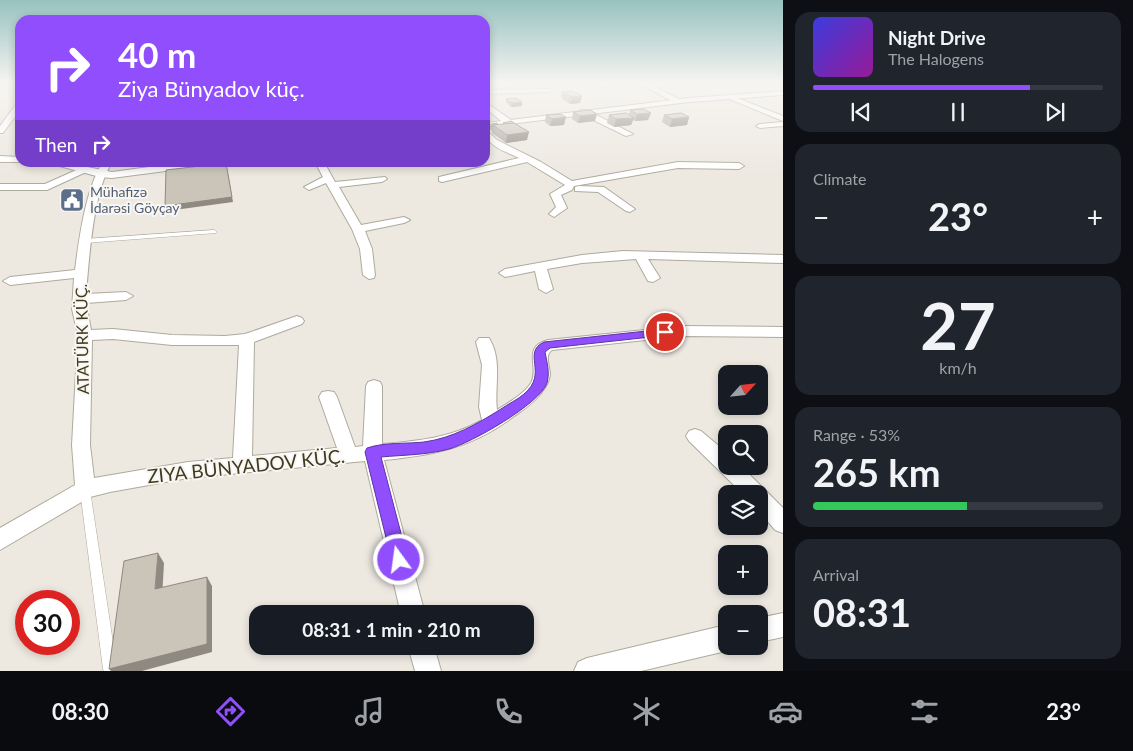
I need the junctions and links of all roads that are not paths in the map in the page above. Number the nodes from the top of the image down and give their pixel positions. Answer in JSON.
{"nodes":[{"id":1,"x":13,"y":114,"type":"edge"},
{"id":2,"x":498,"y":114,"type":"edge"},
{"id":3,"x":566,"y":114,"type":"edge"},
{"id":4,"x":589,"y":114,"type":"edge"},
{"id":5,"x":782,"y":119,"type":"edge"},
{"id":6,"x":508,"y":122,"type":"junction"},
{"id":7,"x":490,"y":124,"type":"edge"},
{"id":8,"x":760,"y":126,"type":"dead end"},
{"id":9,"x":0,"y":131,"type":"edge"},
{"id":10,"x":629,"y":134,"type":"dead end"},
{"id":11,"x":490,"y":140,"type":"edge"},
{"id":12,"x":0,"y":159,"type":"edge"},
{"id":13,"x":527,"y":159,"type":"junction"},
{"id":14,"x":15,"y":160,"type":"edge"},
{"id":15,"x":739,"y":166,"type":"dead end"},
{"id":16,"x":70,"y":167,"type":"edge"},
{"id":17,"x":174,"y":167,"type":"edge"},
{"id":18,"x":322,"y":167,"type":"edge"},
{"id":19,"x":104,"y":168,"type":"edge"},
{"id":20,"x":83,"y":170,"type":"junction"},
{"id":21,"x":382,"y":179,"type":"dead end"},
{"id":22,"x":442,"y":179,"type":"dead end"},
{"id":23,"x":331,"y":182,"type":"junction"},
{"id":24,"x":569,"y":186,"type":"junction"},
{"id":25,"x":0,"y":187,"type":"edge"},
{"id":26,"x":309,"y":187,"type":"dead end"},
{"id":27,"x":630,"y":209,"type":"dead end"},
{"id":28,"x":554,"y":214,"type":"dead end"},
{"id":29,"x":404,"y":220,"type":"dead end"},
{"id":30,"x":358,"y":229,"type":"junction"},
{"id":31,"x":214,"y":232,"type":"dead end"},
{"id":32,"x":85,"y":241,"type":"junction"},
{"id":33,"x":640,"y":256,"type":"junction"},
{"id":34,"x":783,"y":259,"type":"edge"},
{"id":35,"x":540,"y":267,"type":"junction"},
{"id":36,"x":81,"y":273,"type":"junction"},
{"id":37,"x":505,"y":273,"type":"dead end"},
{"id":38,"x":369,"y":275,"type":"dead end"},
{"id":39,"x":653,"y":278,"type":"dead end"},
{"id":40,"x":10,"y":281,"type":"dead end"},
{"id":41,"x":546,"y":289,"type":"dead end"},
{"id":42,"x":126,"y":296,"type":"dead end"},
{"id":43,"x":79,"y":299,"type":"junction"},
{"id":44,"x":297,"y":321,"type":"dead end"},
{"id":45,"x":783,"y":332,"type":"edge"},
{"id":46,"x":85,"y":335,"type":"junction"},
{"id":47,"x":247,"y":339,"type":"junction"},
{"id":48,"x":484,"y":342,"type":"dead end"},
{"id":49,"x":374,"y":386,"type":"dead end"},
{"id":50,"x":328,"y":397,"type":"dead end"},
{"id":51,"x":491,"y":422,"type":"junction"},
{"id":52,"x":696,"y":436,"type":"dead end"},
{"id":53,"x":372,"y":452,"type":"junction"},
{"id":54,"x":349,"y":455,"type":"junction"},
{"id":55,"x":718,"y":457,"type":"edge"},
{"id":56,"x":242,"y":465,"type":"junction"},
{"id":57,"x":737,"y":475,"type":"edge"},
{"id":58,"x":748,"y":485,"type":"edge"},
{"id":59,"x":85,"y":489,"type":"junction"},
{"id":60,"x":768,"y":506,"type":"edge"},
{"id":61,"x":783,"y":523,"type":"edge"},
{"id":62,"x":0,"y":540,"type":"edge"},
{"id":63,"x":411,"y":605,"type":"edge"},
{"id":64,"x":783,"y":625,"type":"edge"},
{"id":65,"x":768,"y":628,"type":"edge"},
{"id":66,"x":718,"y":640,"type":"edge"},
{"id":67,"x":424,"y":655,"type":"edge"},
{"id":68,"x":110,"y":669,"type":"edge"},
{"id":69,"x":428,"y":671,"type":"edge"},
{"id":70,"x":588,"y":671,"type":"edge"}],
"edges":[{"from":1,"to":9,"type":"street"},
{"from":2,"to":6,"type":"street"},
{"from":3,"to":6,"type":"street"},
{"from":4,"to":10,"type":"street"},
{"from":5,"to":8,"type":"street"},
{"from":6,"to":7,"type":"street"},
{"from":11,"to":13,"type":"street"},
{"from":12,"to":14,"type":"street"},
{"from":13,"to":22,"type":"street"},
{"from":13,"to":24,"type":"street"},
{"from":15,"to":24,"type":"street"},
{"from":16,"to":20,"type":"street"},
{"from":17,"to":19,"type":"street"},
{"from":18,"to":23,"type":"street"},
{"from":19,"to":20,"type":"street"},
{"from":19,"to":32,"type":"street","name":"ATATÜRK KÜÇ."},
{"from":20,"to":25,"type":"street"},
{"from":21,"to":23,"type":"street"},
{"from":23,"to":26,"type":"street"},
{"from":23,"to":30,"type":"street"},
{"from":24,"to":27,"type":"street"},
{"from":24,"to":28,"type":"street"},
{"from":29,"to":30,"type":"street"},
{"from":30,"to":38,"type":"street"},
{"from":31,"to":32,"type":"lane"},
{"from":32,"to":36,"type":"street","name":"ATATÜRK KÜÇ."},
{"from":33,"to":34,"type":"street"},
{"from":33,"to":35,"type":"street"},
{"from":33,"to":39,"type":"street"},
{"from":35,"to":37,"type":"street"},
{"from":35,"to":41,"type":"street"},
{"from":36,"to":40,"type":"street"},
{"from":36,"to":43,"type":"street","name":"ATATÜRK KÜÇ."},
{"from":42,"to":43,"type":"street"},
{"from":43,"to":46,"type":"street","name":"ATATÜRK KÜÇ."},
{"from":44,"to":47,"type":"street"},
{"from":45,"to":51,"type":"street","name":"ZIYA BÜNYADOV KÜÇ."},
{"from":46,"to":47,"type":"street"},
{"from":46,"to":59,"type":"street","name":"ATATÜRK KÜÇ."},
{"from":47,"to":56,"type":"street"},
{"from":48,"to":51,"type":"street"},
{"from":49,"to":53,"type":"street"},
{"from":50,"to":54,"type":"street"},
{"from":51,"to":53,"type":"street","name":"ZIYA BÜNYADOV KÜÇ."},
{"from":52,"to":55,"type":"street"},
{"from":53,"to":54,"type":"street","name":"ZIYA BÜNYADOV KÜÇ."},
{"from":53,"to":63,"type":"street"},
{"from":54,"to":56,"type":"street","name":"ZIYA BÜNYADOV KÜÇ."},
{"from":56,"to":59,"type":"street","name":"ZIYA BÜNYADOV KÜÇ."},
{"from":57,"to":58,"type":"street"},
{"from":59,"to":62,"type":"street","name":"ZIYA BÜNYADOV KÜÇ."},
{"from":59,"to":68,"type":"lane"},
{"from":60,"to":61,"type":"street"},
{"from":64,"to":65,"type":"street"},
{"from":66,"to":70,"type":"street"},
{"from":67,"to":69,"type":"street"}]}
